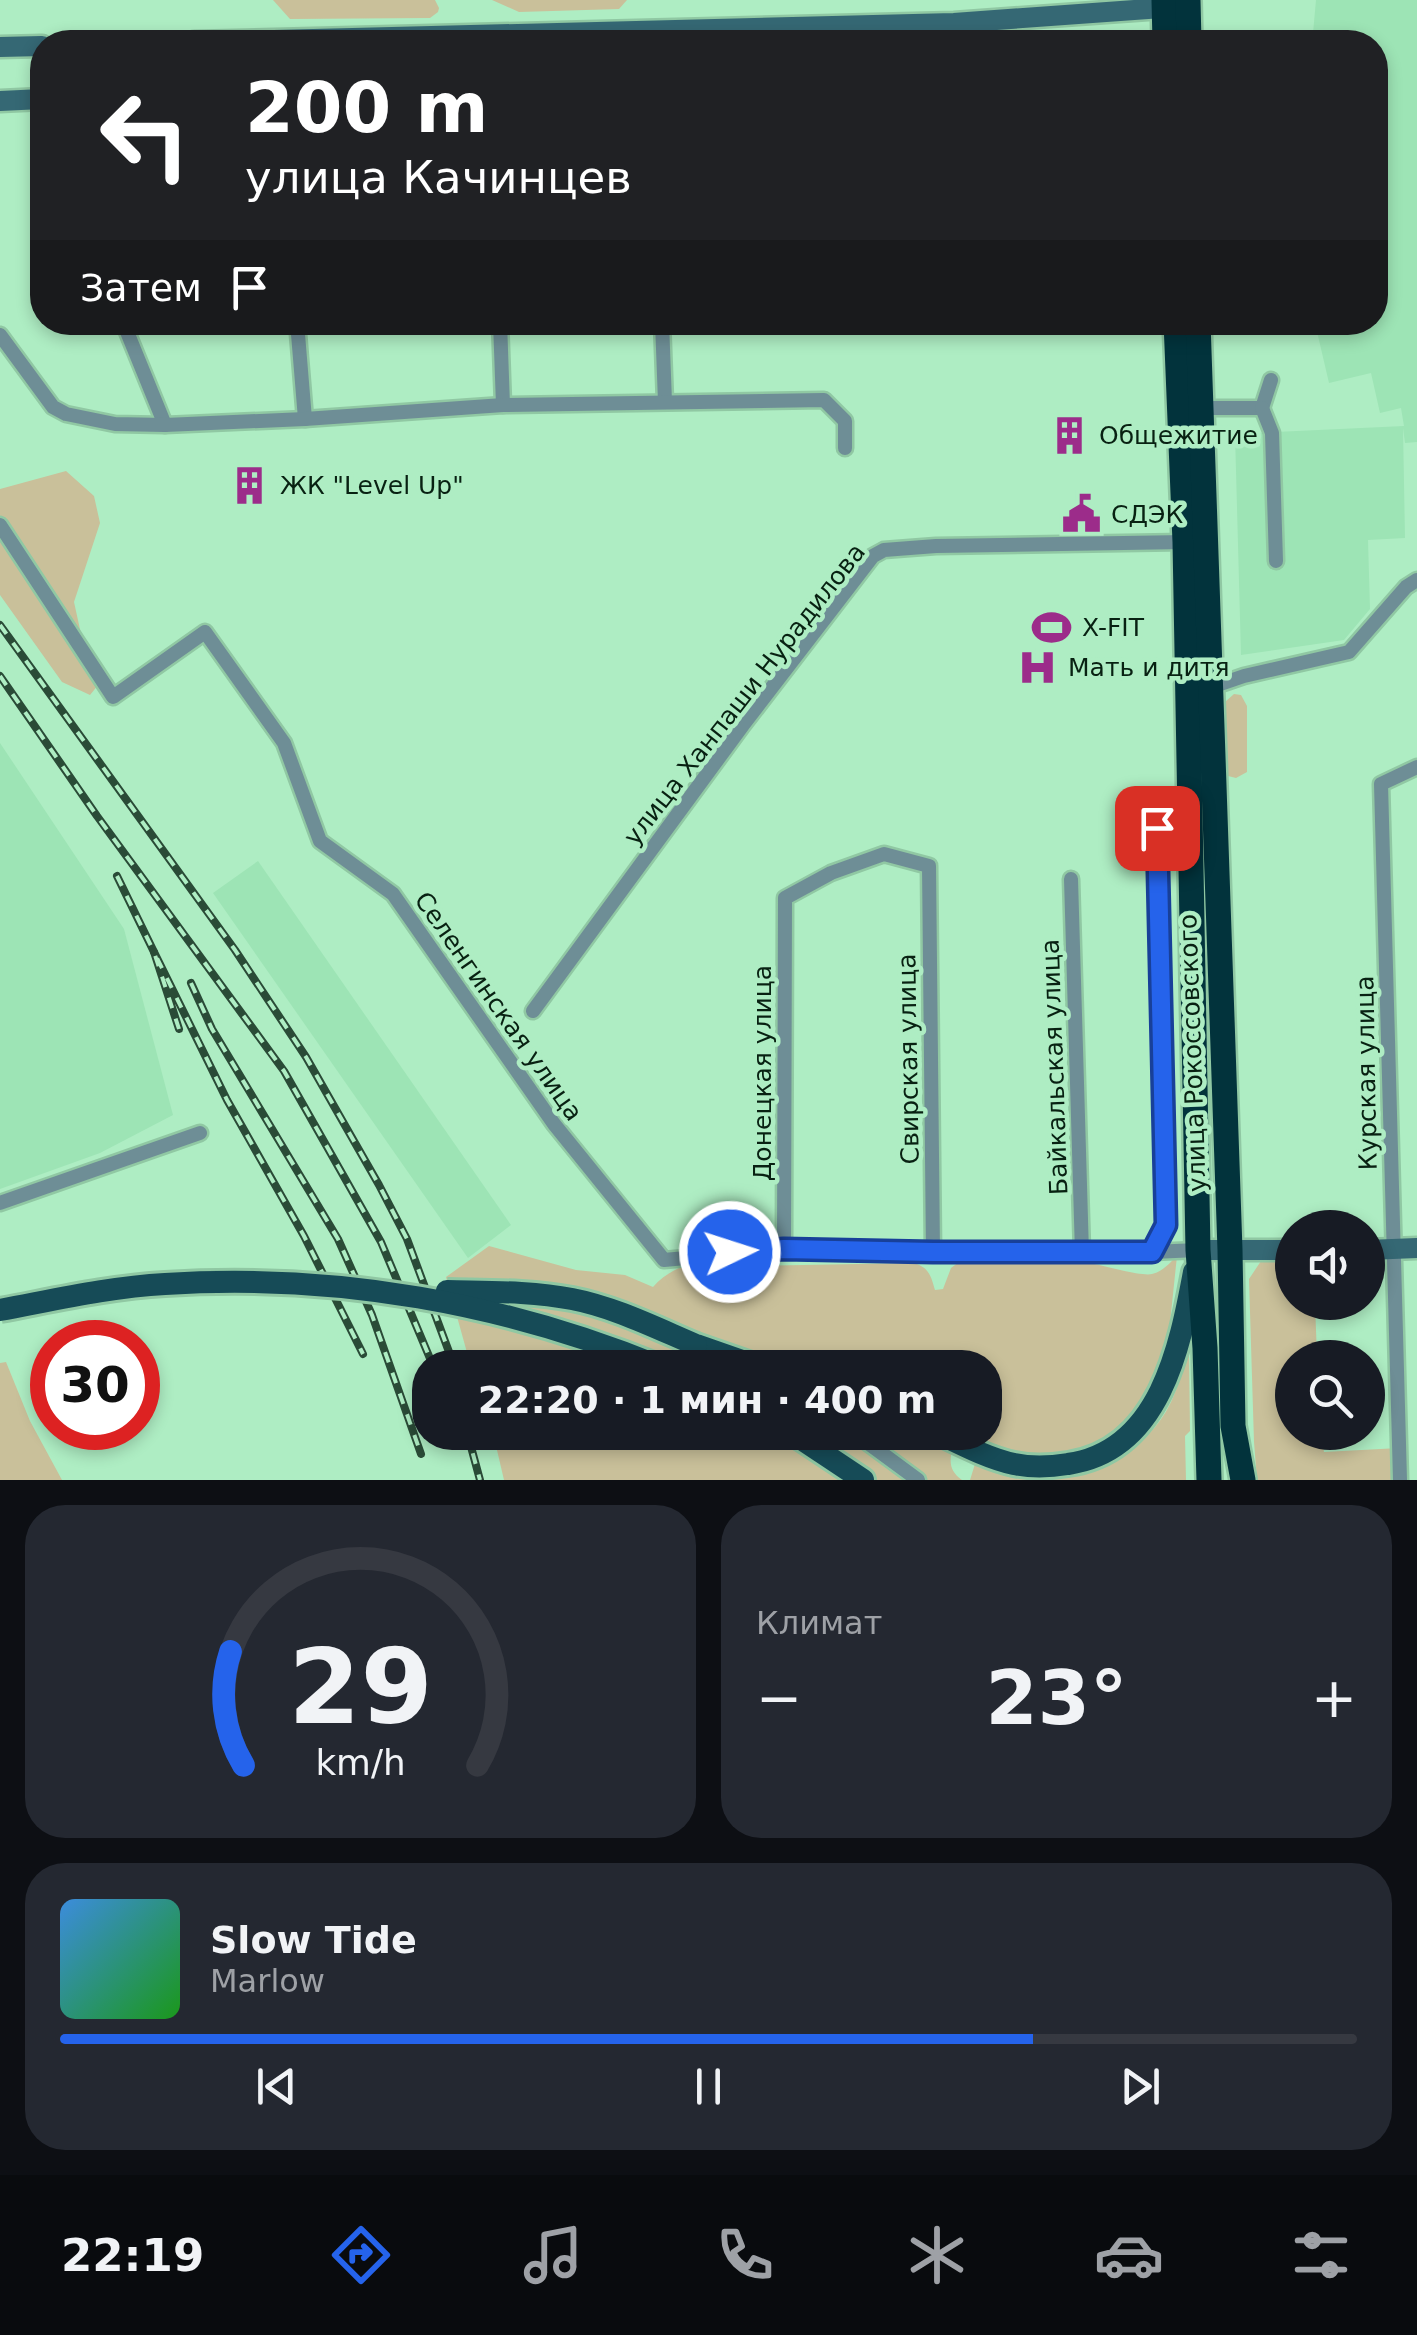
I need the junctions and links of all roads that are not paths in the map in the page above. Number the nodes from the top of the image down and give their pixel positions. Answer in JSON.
{"nodes":[{"id":1,"x":1176,"y":4,"type":"edge"},
{"id":2,"x":674,"y":30,"type":"edge"},
{"id":3,"x":1169,"y":30,"type":"edge"},
{"id":4,"x":1185,"y":30,"type":"edge"},
{"id":5,"x":0,"y":46,"type":"edge"},
{"id":6,"x":30,"y":46,"type":"edge"},
{"id":7,"x":30,"y":100,"type":"edge"},
{"id":8,"x":0,"y":101,"type":"edge"},
{"id":9,"x":0,"y":335,"type":"edge"},
{"id":10,"x":128,"y":335,"type":"edge"},
{"id":11,"x":298,"y":335,"type":"edge"},
{"id":12,"x":500,"y":335,"type":"edge"},
{"id":13,"x":662,"y":335,"type":"edge"},
{"id":14,"x":1177,"y":335,"type":"edge"},
{"id":15,"x":1198,"y":335,"type":"edge"},
{"id":16,"x":1271,"y":380,"type":"dead end"},
{"id":17,"x":665,"y":402,"type":"junction"},
{"id":18,"x":502,"y":404,"type":"junction"},
{"id":19,"x":1200,"y":408,"type":"junction"},
{"id":20,"x":1262,"y":408,"type":"junction"},
{"id":21,"x":305,"y":419,"type":"junction"},
{"id":22,"x":165,"y":425,"type":"junction"},
{"id":23,"x":844,"y":448,"type":"dead end"},
{"id":24,"x":0,"y":525,"type":"edge"},
{"id":25,"x":1185,"y":542,"type":"junction"},
{"id":26,"x":1276,"y":561,"type":"dead end"},
{"id":27,"x":1417,"y":580,"type":"edge"},
{"id":28,"x":1209,"y":689,"type":"junction"},
{"id":29,"x":1417,"y":767,"type":"edge"},
{"id":30,"x":1190,"y":827,"type":"junction"},
{"id":31,"x":928,"y":866,"type":"joint"},
{"id":32,"x":1071,"y":879,"type":"dead end"},
{"id":33,"x":533,"y":1010,"type":"dead end"},
{"id":34,"x":200,"y":1133,"type":"dead end"},
{"id":35,"x":0,"y":1204,"type":"edge"},
{"id":36,"x":1417,"y":1248,"type":"edge"},
{"id":37,"x":784,"y":1249,"type":"junction"},
{"id":38,"x":1198,"y":1250,"type":"junction"},
{"id":39,"x":1230,"y":1250,"type":"junction"},
{"id":40,"x":1275,"y":1250,"type":"edge"},
{"id":41,"x":1385,"y":1250,"type":"edge"},
{"id":42,"x":1392,"y":1250,"type":"junction"},
{"id":43,"x":933,"y":1252,"type":"junction"},
{"id":44,"x":1152,"y":1252,"type":"junction"},
{"id":45,"x":1082,"y":1253,"type":"junction"},
{"id":46,"x":368,"y":1290,"type":"junction"},
{"id":47,"x":0,"y":1310,"type":"edge"},
{"id":48,"x":696,"y":1344,"type":"junction"},
{"id":49,"x":620,"y":1350,"type":"edge"},
{"id":50,"x":708,"y":1350,"type":"edge"},
{"id":51,"x":712,"y":1350,"type":"edge"},
{"id":52,"x":1233,"y":1426,"type":"junction"},
{"id":53,"x":818,"y":1450,"type":"edge"},
{"id":54,"x":877,"y":1450,"type":"edge"},
{"id":55,"x":974,"y":1450,"type":"edge"},
{"id":56,"x":863,"y":1480,"type":"edge"},
{"id":57,"x":918,"y":1480,"type":"edge"},
{"id":58,"x":1209,"y":1480,"type":"edge"},
{"id":59,"x":1234,"y":1480,"type":"edge"},
{"id":60,"x":1243,"y":1480,"type":"edge"},
{"id":61,"x":1400,"y":1480,"type":"edge"}],
"edges":[{"from":1,"to":2,"type":"main road"},
{"from":1,"to":3,"type":"highway"},
{"from":1,"to":4,"type":"highway"},
{"from":5,"to":6,"type":"main road"},
{"from":7,"to":8,"type":"main road"},
{"from":9,"to":22,"type":"street"},
{"from":10,"to":22,"type":"street"},
{"from":11,"to":21,"type":"street"},
{"from":12,"to":18,"type":"street"},
{"from":13,"to":17,"type":"street"},
{"from":14,"to":25,"type":"highway","name":"улица Рокоссовского"},
{"from":15,"to":19,"type":"highway","name":"улица Рокоссовского"},
{"from":16,"to":20,"type":"street"},
{"from":17,"to":18,"type":"street"},
{"from":17,"to":23,"type":"street"},
{"from":18,"to":21,"type":"street"},
{"from":19,"to":20,"type":"street"},
{"from":19,"to":28,"type":"highway","name":"улица Рокоссовского"},
{"from":20,"to":26,"type":"street"},
{"from":21,"to":22,"type":"street"},
{"from":24,"to":37,"type":"street","name":"Селенгинская улица"},
{"from":25,"to":30,"type":"highway","name":"улица Рокоссовского"},
{"from":25,"to":33,"type":"street","name":"улица Ханпаши Нурадилова"},
{"from":27,"to":28,"type":"street"},
{"from":28,"to":39,"type":"highway","name":"улица Рокоссовского"},
{"from":29,"to":42,"type":"street","name":"Курская улица"},
{"from":30,"to":38,"type":"highway","name":"улица Рокоссовского"},
{"from":30,"to":44,"type":"street"},
{"from":31,"to":37,"type":"street","name":"Донецкая улица"},
{"from":31,"to":43,"type":"street","name":"Свирская улица"},
{"from":32,"to":45,"type":"street","name":"Байкальская улица"},
{"from":34,"to":35,"type":"street"},
{"from":36,"to":42,"type":"main road"},
{"from":37,"to":43,"type":"street"},
{"from":38,"to":39,"type":"main road"},
{"from":38,"to":44,"type":"street"},
{"from":38,"to":55,"type":"main road"},
{"from":38,"to":58,"type":"highway","name":"улица Рокоссовского"},
{"from":39,"to":40,"type":"main road"},
{"from":39,"to":52,"type":"highway","name":"улица Рокоссовского"},
{"from":41,"to":42,"type":"main road"},
{"from":42,"to":61,"type":"street","name":"Курская улица"},
{"from":43,"to":45,"type":"street"},
{"from":44,"to":45,"type":"street"},
{"from":46,"to":47,"type":"main road","bridge":true},
{"from":46,"to":48,"type":"main road","bridge":true},
{"from":46,"to":49,"type":"main road","bridge":true},
{"from":48,"to":50,"type":"street"},
{"from":48,"to":51,"type":"main road"},
{"from":52,"to":59,"type":"main road"},
{"from":52,"to":60,"type":"highway","name":"улица Рокоссовского"},
{"from":53,"to":56,"type":"main road"},
{"from":54,"to":57,"type":"street"}]}
